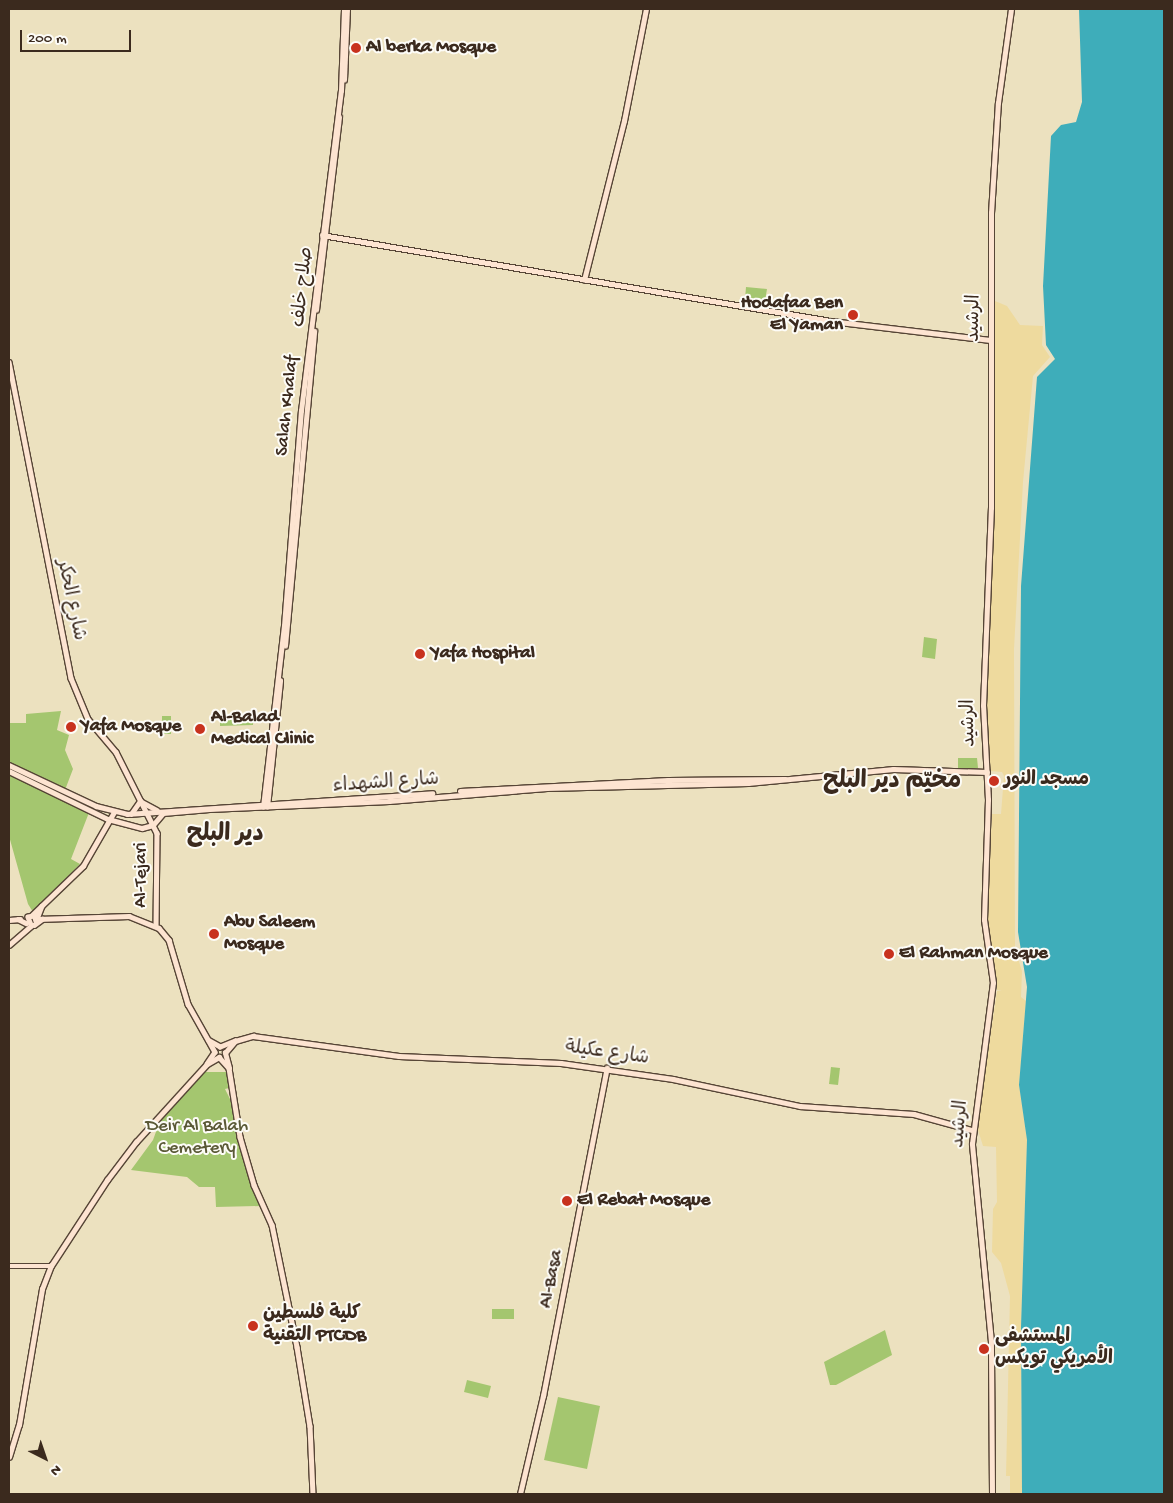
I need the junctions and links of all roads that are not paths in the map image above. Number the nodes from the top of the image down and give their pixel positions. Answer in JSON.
{"nodes":[{"id":1,"x":346,"y":9,"type":"edge"},
{"id":2,"x":646,"y":9,"type":"edge"},
{"id":3,"x":1011,"y":9,"type":"edge"},
{"id":4,"x":323,"y":236,"type":"junction"},
{"id":5,"x":584,"y":280,"type":"junction"},
{"id":6,"x":990,"y":340,"type":"junction"},
{"id":7,"x":9,"y":362,"type":"edge"},
{"id":8,"x":9,"y":766,"type":"edge"},
{"id":9,"x":9,"y":771,"type":"edge"},
{"id":10,"x":986,"y":772,"type":"junction"},
{"id":11,"x":140,"y":801,"type":"junction"},
{"id":12,"x":265,"y":805,"type":"junction"},
{"id":13,"x":160,"y":811,"type":"junction"},
{"id":14,"x":114,"y":812,"type":"junction"},
{"id":15,"x":146,"y":813,"type":"junction"},
{"id":16,"x":132,"y":814,"type":"junction"},
{"id":17,"x":108,"y":819,"type":"junction"},
{"id":18,"x":152,"y":825,"type":"junction"},
{"id":19,"x":9,"y":920,"type":"edge"},
{"id":20,"x":32,"y":920,"type":"junction"},
{"id":21,"x":156,"y":926,"type":"junction"},
{"id":22,"x":9,"y":944,"type":"edge"},
{"id":23,"x":209,"y":1041,"type":"junction"},
{"id":24,"x":236,"y":1041,"type":"junction"},
{"id":25,"x":220,"y":1047,"type":"junction"},
{"id":26,"x":215,"y":1052,"type":"junction"},
{"id":27,"x":224,"y":1053,"type":"junction"},
{"id":28,"x":219,"y":1057,"type":"junction"},
{"id":29,"x":207,"y":1064,"type":"junction"},
{"id":30,"x":229,"y":1068,"type":"junction"},
{"id":31,"x":607,"y":1068,"type":"junction"},
{"id":32,"x":972,"y":1130,"type":"junction"},
{"id":33,"x":9,"y":1266,"type":"edge"},
{"id":34,"x":51,"y":1266,"type":"junction"},
{"id":35,"x":9,"y":1456,"type":"edge"},
{"id":36,"x":313,"y":1494,"type":"edge"},
{"id":37,"x":520,"y":1494,"type":"edge"},
{"id":38,"x":992,"y":1494,"type":"edge"}],
"edges":[{"from":1,"to":4,"type":"street","name":"Salah Khalaf"},
{"from":2,"to":5,"type":"street"},
{"from":3,"to":6,"type":"street","name":"الرشيد"},
{"from":4,"to":5,"type":"street"},
{"from":4,"to":12,"type":"street","name":"Salah Khalaf"},
{"from":5,"to":6,"type":"street"},
{"from":6,"to":10,"type":"street","name":"الرشيد"},
{"from":7,"to":11,"type":"street","name":"شارع الحكر"},
{"from":8,"to":14,"type":"street","name":"شارع الشهداء"},
{"from":9,"to":17,"type":"street"},
{"from":10,"to":12,"type":"street","name":"شارع الشهداء"},
{"from":10,"to":32,"type":"street","name":"الرشيد"},
{"from":11,"to":13,"type":"street"},
{"from":11,"to":15,"type":"street","name":"شارع الحكر"},
{"from":11,"to":16,"type":"street"},
{"from":12,"to":13,"type":"street","name":"شارع الشهداء"},
{"from":12,"to":18,"type":"street","name":"شارع الشهداء"},
{"from":13,"to":15,"type":"street","name":"شارع الشهداء"},
{"from":14,"to":16,"type":"street","name":"شارع الشهداء"},
{"from":14,"to":17,"type":"street"},
{"from":15,"to":16,"type":"street","name":"شارع الشهداء"},
{"from":15,"to":18,"type":"street","name":"شارع الحكر"},
{"from":17,"to":18,"type":"street"},
{"from":17,"to":20,"type":"street"},
{"from":18,"to":21,"type":"street","name":"Al-Tejari"},
{"from":19,"to":20,"type":"street"},
{"from":20,"to":21,"type":"street"},
{"from":20,"to":22,"type":"street"},
{"from":21,"to":23,"type":"street"},
{"from":23,"to":25,"type":"street"},
{"from":23,"to":26,"type":"street"},
{"from":24,"to":25,"type":"street","name":"شارع عكيلة"},
{"from":24,"to":27,"type":"street"},
{"from":24,"to":31,"type":"street","name":"شارع عكيلة"},
{"from":25,"to":26,"type":"street"},
{"from":25,"to":27,"type":"street"},
{"from":26,"to":28,"type":"street"},
{"from":26,"to":29,"type":"street"},
{"from":27,"to":28,"type":"street"},
{"from":27,"to":30,"type":"street"},
{"from":28,"to":29,"type":"street"},
{"from":28,"to":30,"type":"street"},
{"from":29,"to":34,"type":"street"},
{"from":30,"to":36,"type":"street"},
{"from":31,"to":32,"type":"street","name":"شارع عكيلة"},
{"from":31,"to":37,"type":"street","name":"Al-Basa"},
{"from":32,"to":38,"type":"street","name":"الرشيد"},
{"from":33,"to":34,"type":"street"},
{"from":34,"to":35,"type":"street"}]}
